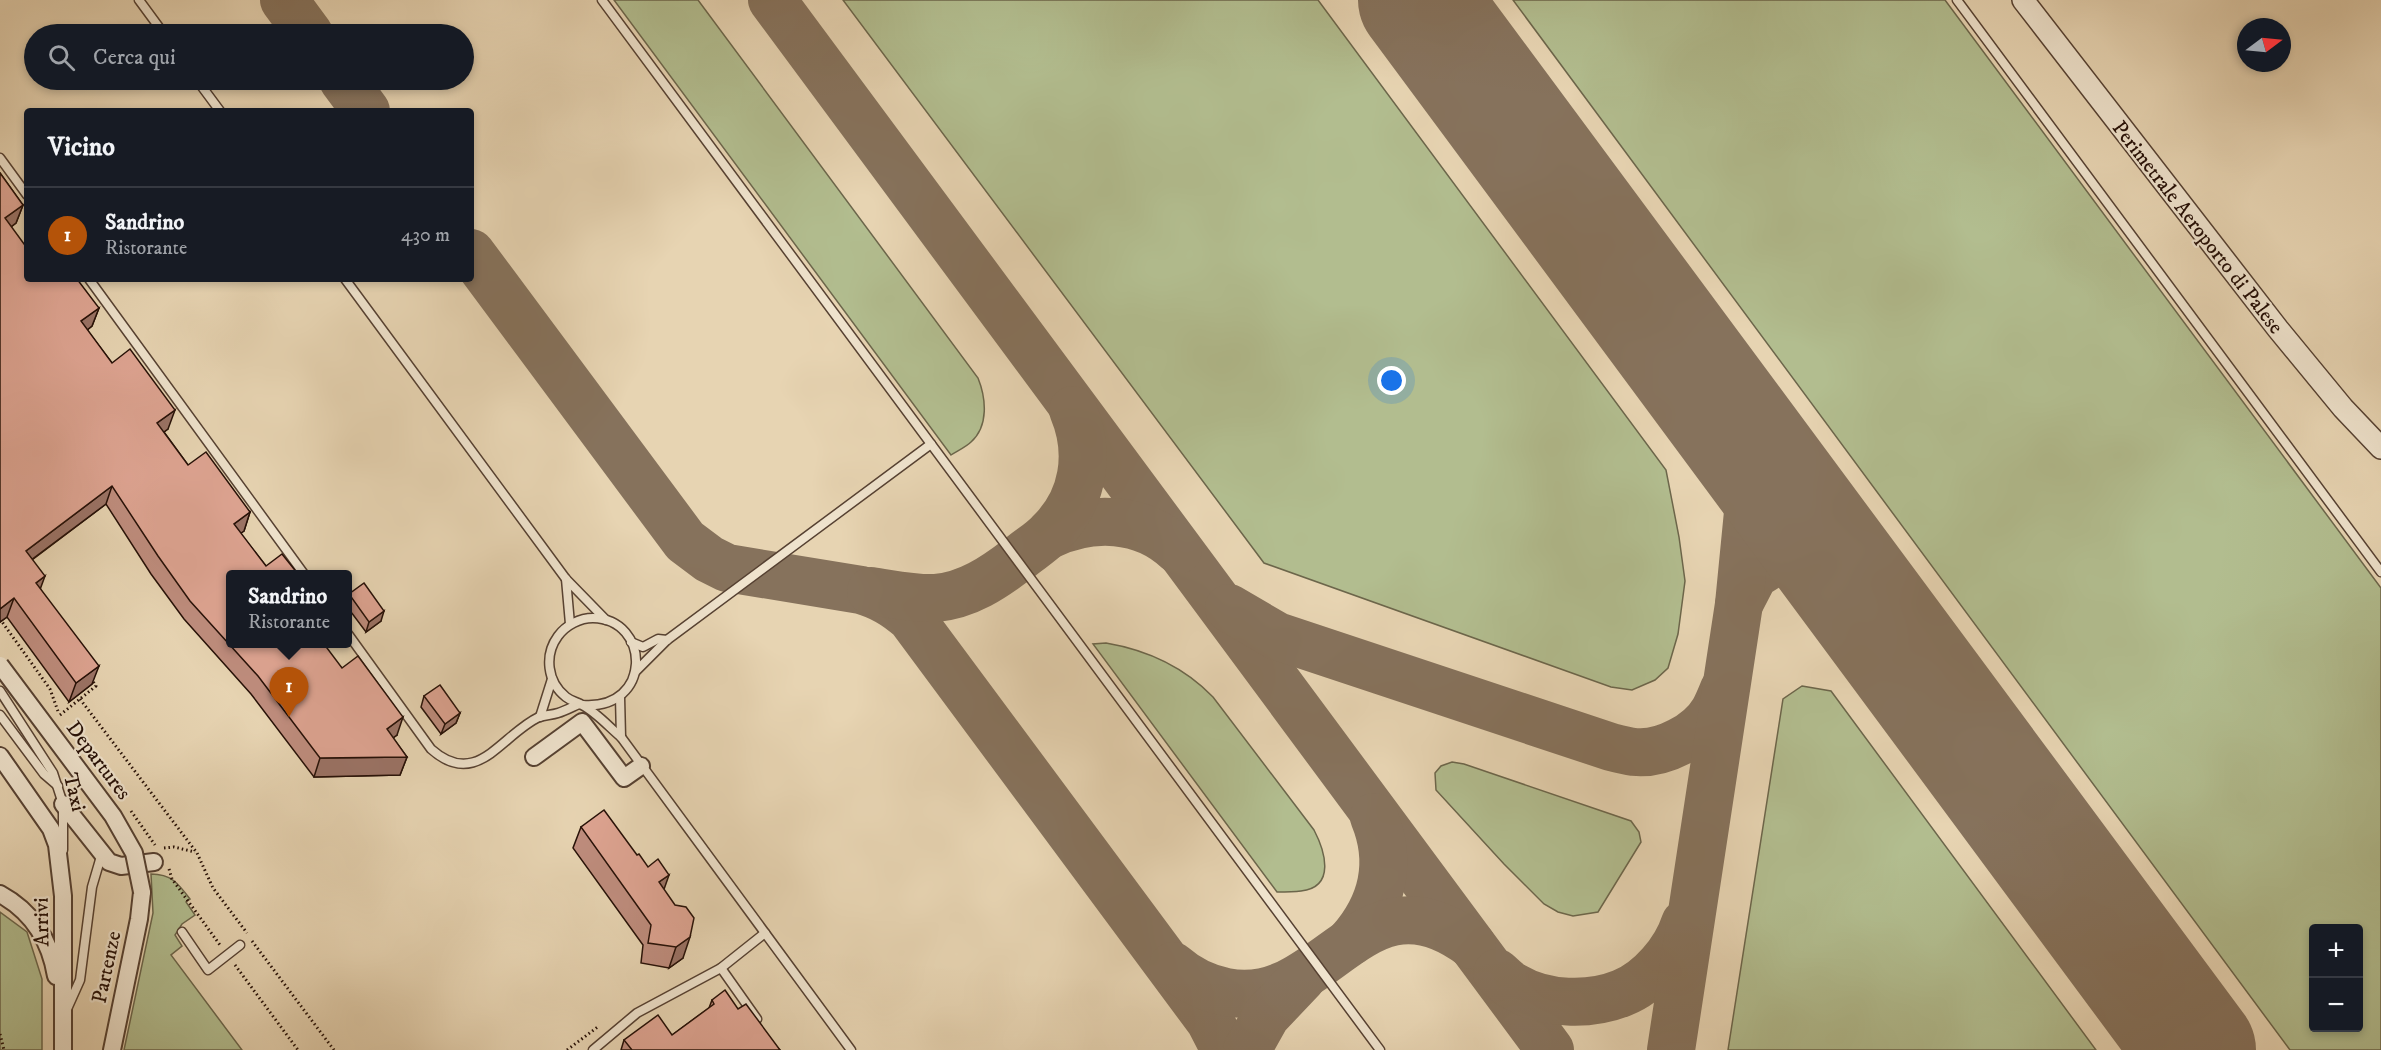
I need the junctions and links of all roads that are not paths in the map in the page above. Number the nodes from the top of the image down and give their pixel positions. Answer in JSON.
{"nodes":[{"id":1,"x":139,"y":0,"type":"edge"},
{"id":2,"x":602,"y":0,"type":"edge"},
{"id":3,"x":1957,"y":0,"type":"edge"},
{"id":4,"x":2023,"y":0,"type":"edge"},
{"id":5,"x":157,"y":24,"type":"edge"},
{"id":6,"x":204,"y":90,"type":"edge"},
{"id":7,"x":218,"y":108,"type":"edge"},
{"id":8,"x":0,"y":158,"type":"edge"},
{"id":9,"x":24,"y":191,"type":"edge"},
{"id":10,"x":90,"y":282,"type":"edge"},
{"id":11,"x":347,"y":282,"type":"edge"},
{"id":12,"x":2343,"y":408,"type":"junction"},
{"id":13,"x":2381,"y":438,"type":"edge"},
{"id":14,"x":931,"y":444,"type":"junction"},
{"id":15,"x":2381,"y":448,"type":"edge"},
{"id":16,"x":2381,"y":462,"type":"edge"},
{"id":17,"x":301,"y":570,"type":"edge"},
{"id":18,"x":2381,"y":572,"type":"edge"},
{"id":19,"x":566,"y":579,"type":"junction"},
{"id":20,"x":607,"y":621,"type":"junction"},
{"id":21,"x":570,"y":624,"type":"junction"},
{"id":22,"x":352,"y":640,"type":"edge"},
{"id":23,"x":667,"y":640,"type":"junction"},
{"id":24,"x":632,"y":642,"type":"junction"},
{"id":25,"x":0,"y":665,"type":"edge"},
{"id":26,"x":635,"y":672,"type":"junction"},
{"id":27,"x":552,"y":679,"type":"junction"},
{"id":28,"x":0,"y":691,"type":"edge"},
{"id":29,"x":620,"y":697,"type":"junction"},
{"id":30,"x":581,"y":704,"type":"junction"},
{"id":31,"x":0,"y":715,"type":"edge"},
{"id":32,"x":540,"y":717,"type":"junction"},
{"id":33,"x":621,"y":737,"type":"junction"},
{"id":34,"x":0,"y":756,"type":"edge"},
{"id":35,"x":534,"y":757,"type":"dead end"},
{"id":36,"x":641,"y":766,"type":"junction"},
{"id":37,"x":58,"y":787,"type":"junction"},
{"id":38,"x":63,"y":804,"type":"junction"},
{"id":39,"x":102,"y":852,"type":"junction"},
{"id":40,"x":154,"y":862,"type":"dead end"},
{"id":41,"x":62,"y":881,"type":"junction"},
{"id":42,"x":142,"y":892,"type":"joint"},
{"id":43,"x":0,"y":894,"type":"edge"},
{"id":44,"x":182,"y":932,"type":"dead end"},
{"id":45,"x":765,"y":933,"type":"junction"},
{"id":46,"x":240,"y":945,"type":"dead end"},
{"id":47,"x":721,"y":968,"type":"junction"},
{"id":48,"x":63,"y":1018,"type":"junction"},
{"id":49,"x":760,"y":1023,"type":"edge"},
{"id":50,"x":63,"y":1050,"type":"edge"},
{"id":51,"x":112,"y":1050,"type":"edge"},
{"id":52,"x":593,"y":1050,"type":"edge"},
{"id":53,"x":851,"y":1050,"type":"edge"},
{"id":54,"x":1380,"y":1050,"type":"edge"}],
"edges":[{"from":1,"to":5,"type":"lane"},
{"from":2,"to":14,"type":"lane"},
{"from":3,"to":18,"type":"lane"},
{"from":4,"to":12,"type":"street","name":"Perimetrale Aeroporto di Palese"},
{"from":6,"to":7,"type":"lane"},
{"from":8,"to":9,"type":"lane"},
{"from":10,"to":17,"type":"lane"},
{"from":11,"to":19,"type":"lane"},
{"from":12,"to":13,"type":"street"},
{"from":12,"to":15,"type":"street","name":"Perimetrale Aeroporto di Palese"},
{"from":12,"to":16,"type":"street"},
{"from":14,"to":23,"type":"lane"},
{"from":14,"to":54,"type":"lane"},
{"from":19,"to":20,"type":"lane"},
{"from":19,"to":21,"type":"lane"},
{"from":20,"to":21,"type":"lane"},
{"from":20,"to":24,"type":"lane"},
{"from":21,"to":27,"type":"lane"},
{"from":22,"to":32,"type":"lane"},
{"from":23,"to":24,"type":"lane"},
{"from":23,"to":26,"type":"lane"},
{"from":24,"to":26,"type":"lane"},
{"from":25,"to":42,"type":"street","name":"Departures","bridge":true},
{"from":26,"to":29,"type":"lane"},
{"from":27,"to":30,"type":"lane"},
{"from":27,"to":32,"type":"lane"},
{"from":28,"to":37,"type":"lane","name":"Taxi"},
{"from":29,"to":30,"type":"lane"},
{"from":29,"to":33,"type":"lane"},
{"from":30,"to":32,"type":"lane"},
{"from":30,"to":33,"type":"lane"},
{"from":31,"to":37,"type":"lane"},
{"from":33,"to":36,"type":"lane"},
{"from":34,"to":41,"type":"street","name":"Arrivi"},
{"from":35,"to":36,"type":"street"},
{"from":36,"to":45,"type":"lane"},
{"from":37,"to":38,"type":"lane","name":"Taxi"},
{"from":38,"to":39,"type":"street"},
{"from":38,"to":41,"type":"lane","name":"Taxi"},
{"from":39,"to":40,"type":"street"},
{"from":39,"to":48,"type":"lane"},
{"from":41,"to":48,"type":"street","name":"Arrivi"},
{"from":42,"to":51,"type":"street","name":"Partenze"},
{"from":43,"to":48,"type":"street"},
{"from":44,"to":46,"type":"lane"},
{"from":45,"to":47,"type":"lane"},
{"from":45,"to":53,"type":"lane"},
{"from":47,"to":49,"type":"lane"},
{"from":47,"to":52,"type":"lane"},
{"from":48,"to":50,"type":"street","name":"Arrivi"}]}
